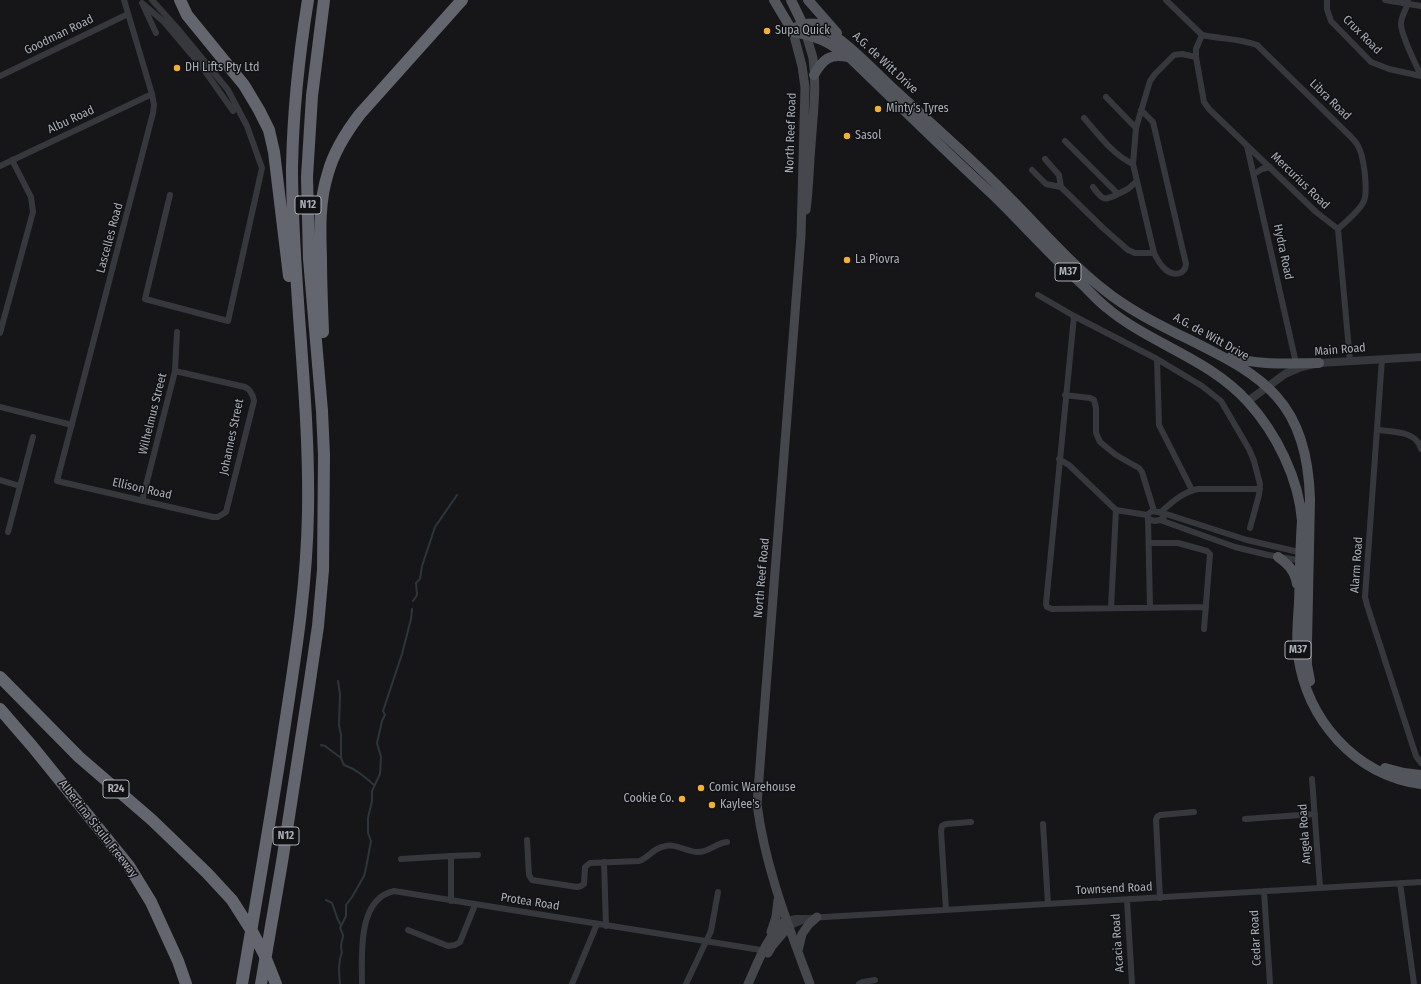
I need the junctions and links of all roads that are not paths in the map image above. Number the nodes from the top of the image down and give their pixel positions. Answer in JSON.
{"nodes":[{"id":1,"x":124,"y":0,"type":"edge"},
{"id":2,"x":152,"y":0,"type":"edge"},
{"id":3,"x":180,"y":0,"type":"edge"},
{"id":4,"x":308,"y":0,"type":"edge"},
{"id":5,"x":324,"y":0,"type":"edge"},
{"id":6,"x":462,"y":0,"type":"edge"},
{"id":7,"x":774,"y":0,"type":"edge"},
{"id":8,"x":791,"y":0,"type":"edge"},
{"id":9,"x":808,"y":0,"type":"edge"},
{"id":10,"x":1166,"y":0,"type":"edge"},
{"id":11,"x":1327,"y":0,"type":"edge"},
{"id":12,"x":1385,"y":0,"type":"edge"},
{"id":13,"x":141,"y":2,"type":"edge"},
{"id":14,"x":1408,"y":2,"type":"edge"},
{"id":15,"x":1421,"y":6,"type":"edge"},
{"id":16,"x":128,"y":14,"type":"junction"},
{"id":17,"x":803,"y":24,"type":"junction"},
{"id":18,"x":793,"y":31,"type":"junction"},
{"id":19,"x":156,"y":33,"type":"dead end"},
{"id":20,"x":806,"y":34,"type":"junction"},
{"id":21,"x":1202,"y":35,"type":"junction"},
{"id":22,"x":847,"y":45,"type":"junction"},
{"id":23,"x":1196,"y":57,"type":"junction"},
{"id":24,"x":849,"y":58,"type":"junction"},
{"id":25,"x":814,"y":75,"type":"junction"},
{"id":26,"x":0,"y":76,"type":"edge"},
{"id":27,"x":1421,"y":76,"type":"edge"},
{"id":28,"x":152,"y":94,"type":"junction"},
{"id":29,"x":1106,"y":96,"type":"dead end"},
{"id":30,"x":908,"y":108,"type":"junction"},
{"id":31,"x":1141,"y":110,"type":"junction"},
{"id":32,"x":232,"y":111,"type":"dead end"},
{"id":33,"x":1084,"y":118,"type":"dead end"},
{"id":34,"x":1136,"y":128,"type":"junction"},
{"id":35,"x":1065,"y":141,"type":"dead end"},
{"id":36,"x":1247,"y":146,"type":"junction"},
{"id":37,"x":1045,"y":159,"type":"dead end"},
{"id":38,"x":12,"y":160,"type":"junction"},
{"id":39,"x":1133,"y":164,"type":"junction"},
{"id":40,"x":0,"y":166,"type":"edge"},
{"id":41,"x":1270,"y":167,"type":"junction"},
{"id":42,"x":1032,"y":170,"type":"dead end"},
{"id":43,"x":1254,"y":174,"type":"junction"},
{"id":44,"x":1137,"y":181,"type":"junction"},
{"id":45,"x":1061,"y":187,"type":"junction"},
{"id":46,"x":1093,"y":187,"type":"dead end"},
{"id":47,"x":1118,"y":194,"type":"junction"},
{"id":48,"x":170,"y":195,"type":"dead end"},
{"id":49,"x":1338,"y":229,"type":"junction"},
{"id":50,"x":801,"y":235,"type":"junction"},
{"id":51,"x":1154,"y":253,"type":"junction"},
{"id":52,"x":1070,"y":267,"type":"junction"},
{"id":53,"x":1038,"y":295,"type":"dead end"},
{"id":54,"x":1074,"y":316,"type":"junction"},
{"id":55,"x":178,"y":332,"type":"dead end"},
{"id":56,"x":0,"y":333,"type":"edge"},
{"id":57,"x":1218,"y":353,"type":"junction"},
{"id":58,"x":1421,"y":357,"type":"edge"},
{"id":59,"x":1157,"y":359,"type":"junction"},
{"id":60,"x":1382,"y":359,"type":"junction"},
{"id":61,"x":1350,"y":361,"type":"junction"},
{"id":62,"x":1296,"y":363,"type":"junction"},
{"id":63,"x":1320,"y":363,"type":"junction"},
{"id":64,"x":175,"y":371,"type":"junction"},
{"id":65,"x":304,"y":384,"type":"junction"},
{"id":66,"x":1268,"y":387,"type":"junction"},
{"id":67,"x":1065,"y":395,"type":"junction"},
{"id":68,"x":1248,"y":401,"type":"junction"},
{"id":69,"x":0,"y":407,"type":"edge"},
{"id":70,"x":322,"y":411,"type":"junction"},
{"id":71,"x":72,"y":426,"type":"junction"},
{"id":72,"x":1378,"y":430,"type":"junction"},
{"id":73,"x":33,"y":437,"type":"dead end"},
{"id":74,"x":1421,"y":450,"type":"edge"},
{"id":75,"x":1059,"y":459,"type":"junction"},
{"id":76,"x":0,"y":480,"type":"edge"},
{"id":77,"x":57,"y":481,"type":"joint"},
{"id":78,"x":20,"y":486,"type":"junction"},
{"id":79,"x":1260,"y":489,"type":"junction"},
{"id":80,"x":1192,"y":490,"type":"junction"},
{"id":81,"x":142,"y":501,"type":"junction"},
{"id":82,"x":1116,"y":510,"type":"junction"},
{"id":83,"x":1159,"y":512,"type":"junction"},
{"id":84,"x":221,"y":515,"type":"joint"},
{"id":85,"x":1147,"y":517,"type":"junction"},
{"id":86,"x":1160,"y":520,"type":"junction"},
{"id":87,"x":1194,"y":522,"type":"junction"},
{"id":88,"x":1250,"y":528,"type":"dead end"},
{"id":89,"x":8,"y":532,"type":"dead end"},
{"id":90,"x":1190,"y":532,"type":"junction"},
{"id":91,"x":1150,"y":543,"type":"junction"},
{"id":92,"x":1278,"y":557,"type":"junction"},
{"id":93,"x":1304,"y":557,"type":"junction"},
{"id":94,"x":1299,"y":604,"type":"junction"},
{"id":95,"x":1150,"y":607,"type":"junction"},
{"id":96,"x":1206,"y":607,"type":"junction"},
{"id":97,"x":1111,"y":608,"type":"junction"},
{"id":98,"x":1204,"y":629,"type":"dead end"},
{"id":99,"x":0,"y":677,"type":"edge"},
{"id":100,"x":0,"y":709,"type":"edge"},
{"id":101,"x":1421,"y":763,"type":"edge"},
{"id":102,"x":1421,"y":776,"type":"edge"},
{"id":103,"x":1312,"y":779,"type":"dead end"},
{"id":104,"x":1421,"y":784,"type":"edge"},
{"id":105,"x":1194,"y":812,"type":"dead end"},
{"id":106,"x":1315,"y":814,"type":"junction"},
{"id":107,"x":1245,"y":819,"type":"dead end"},
{"id":108,"x":971,"y":822,"type":"dead end"},
{"id":109,"x":1044,"y":824,"type":"dead end"},
{"id":110,"x":527,"y":840,"type":"dead end"},
{"id":111,"x":727,"y":842,"type":"dead end"},
{"id":112,"x":478,"y":855,"type":"dead end"},
{"id":113,"x":452,"y":856,"type":"junction"},
{"id":114,"x":401,"y":859,"type":"dead end"},
{"id":115,"x":604,"y":862,"type":"junction"},
{"id":116,"x":1421,"y":882,"type":"edge"},
{"id":117,"x":1400,"y":883,"type":"junction"},
{"id":118,"x":1320,"y":887,"type":"junction"},
{"id":119,"x":1264,"y":891,"type":"junction"},
{"id":120,"x":718,"y":892,"type":"dead end"},
{"id":121,"x":778,"y":896,"type":"junction"},
{"id":122,"x":1160,"y":898,"type":"junction"},
{"id":123,"x":1127,"y":900,"type":"junction"},
{"id":124,"x":451,"y":901,"type":"junction"},
{"id":125,"x":1048,"y":904,"type":"junction"},
{"id":126,"x":475,"y":905,"type":"junction"},
{"id":127,"x":946,"y":910,"type":"junction"},
{"id":128,"x":812,"y":918,"type":"junction"},
{"id":129,"x":597,"y":924,"type":"junction"},
{"id":130,"x":787,"y":924,"type":"junction"},
{"id":131,"x":606,"y":926,"type":"junction"},
{"id":132,"x":408,"y":930,"type":"dead end"},
{"id":133,"x":769,"y":940,"type":"junction"},
{"id":134,"x":707,"y":941,"type":"junction"},
{"id":135,"x":766,"y":951,"type":"junction"},
{"id":136,"x":798,"y":951,"type":"junction"},
{"id":137,"x":875,"y":980,"type":"dead end"},
{"id":138,"x":186,"y":984,"type":"edge"},
{"id":139,"x":242,"y":984,"type":"edge"},
{"id":140,"x":261,"y":984,"type":"edge"},
{"id":141,"x":276,"y":984,"type":"edge"},
{"id":142,"x":362,"y":984,"type":"edge"},
{"id":143,"x":572,"y":984,"type":"edge"},
{"id":144,"x":686,"y":984,"type":"edge"},
{"id":145,"x":748,"y":984,"type":"edge"},
{"id":146,"x":753,"y":984,"type":"edge"},
{"id":147,"x":810,"y":984,"type":"edge"},
{"id":148,"x":859,"y":984,"type":"edge"},
{"id":149,"x":1132,"y":984,"type":"edge"},
{"id":150,"x":1270,"y":984,"type":"edge"},
{"id":151,"x":1414,"y":984,"type":"edge"}],
"edges":[{"from":1,"to":16,"type":"street","name":"Lascelles Road"},
{"from":2,"to":48,"type":"street"},
{"from":3,"to":65,"type":"highway"},
{"from":4,"to":65,"type":"highway","number":"N12"},
{"from":5,"to":70,"type":"highway","number":"N12"},
{"from":6,"to":70,"type":"highway"},
{"from":7,"to":18,"type":"main road"},
{"from":8,"to":17,"type":"main road"},
{"from":9,"to":22,"type":"main road"},
{"from":10,"to":21,"type":"street"},
{"from":11,"to":27,"type":"street","name":"Crux Road"},
{"from":12,"to":14,"type":"street"},
{"from":13,"to":19,"type":"street"},
{"from":13,"to":32,"type":"street"},
{"from":14,"to":15,"type":"street"},
{"from":14,"to":27,"type":"street"},
{"from":16,"to":26,"type":"street","name":"Goodman Road"},
{"from":16,"to":28,"type":"street","name":"Lascelles Road"},
{"from":17,"to":18,"type":"main road"},
{"from":17,"to":20,"type":"main road"},
{"from":17,"to":22,"type":"main road","name":"A.G. de Witt Drive","number":"M37"},
{"from":18,"to":20,"type":"main road","name":"A.G. de Witt Drive","number":"M37"},
{"from":18,"to":50,"type":"main road","name":"North Reef Road"},
{"from":20,"to":24,"type":"main road","name":"A.G. de Witt Drive","number":"M37"},
{"from":20,"to":25,"type":"main road","name":"North Reef Road"},
{"from":21,"to":23,"type":"street","name":"Mercurius Road"},
{"from":21,"to":49,"type":"street","name":"Libra Road"},
{"from":22,"to":30,"type":"main road","name":"A.G. de Witt Drive","number":"M37"},
{"from":23,"to":31,"type":"street"},
{"from":23,"to":36,"type":"street","name":"Mercurius Road"},
{"from":24,"to":25,"type":"main road"},
{"from":24,"to":30,"type":"main road","name":"A.G. de Witt Drive","number":"M37"},
{"from":25,"to":50,"type":"main road","name":"North Reef Road"},
{"from":28,"to":38,"type":"street","name":"Albu Road"},
{"from":28,"to":71,"type":"street","name":"Lascelles Road"},
{"from":29,"to":34,"type":"street"},
{"from":30,"to":52,"type":"main road","name":"A.G. de Witt Drive","number":"M37"},
{"from":31,"to":34,"type":"street"},
{"from":31,"to":51,"type":"street"},
{"from":33,"to":39,"type":"street"},
{"from":34,"to":39,"type":"street"},
{"from":35,"to":47,"type":"street"},
{"from":36,"to":41,"type":"street","name":"Mercurius Road"},
{"from":36,"to":43,"type":"street","name":"Hydra Road"},
{"from":37,"to":45,"type":"street"},
{"from":38,"to":40,"type":"street","name":"Albu Road"},
{"from":38,"to":56,"type":"street"},
{"from":39,"to":44,"type":"street"},
{"from":41,"to":43,"type":"street"},
{"from":41,"to":49,"type":"street","name":"Mercurius Road"},
{"from":42,"to":45,"type":"street"},
{"from":43,"to":62,"type":"street","name":"Hydra Road"},
{"from":44,"to":47,"type":"street"},
{"from":44,"to":51,"type":"street"},
{"from":45,"to":51,"type":"street"},
{"from":46,"to":47,"type":"street"},
{"from":49,"to":61,"type":"street"},
{"from":50,"to":121,"type":"main road","name":"North Reef Road"},
{"from":52,"to":57,"type":"main road","name":"A.G. de Witt Drive","number":"M37"},
{"from":52,"to":68,"type":"main road","name":"A.G. de Witt Drive","number":"M37"},
{"from":53,"to":54,"type":"street"},
{"from":54,"to":59,"type":"street"},
{"from":54,"to":67,"type":"street"},
{"from":55,"to":64,"type":"street","name":"Wilhelmus Street"},
{"from":57,"to":62,"type":"main road"},
{"from":57,"to":66,"type":"main road","name":"A.G. de Witt Drive","number":"M37"},
{"from":58,"to":60,"type":"street","name":"Main Road"},
{"from":59,"to":79,"type":"street"},
{"from":59,"to":80,"type":"street"},
{"from":60,"to":61,"type":"street","name":"Main Road"},
{"from":60,"to":72,"type":"street","name":"Alarm Road"},
{"from":61,"to":63,"type":"street","name":"Main Road"},
{"from":62,"to":63,"type":"main road"},
{"from":63,"to":66,"type":"street","name":"Main Road"},
{"from":64,"to":81,"type":"street","name":"Wilhelmus Street"},
{"from":64,"to":84,"type":"street","name":"Johannes Street"},
{"from":65,"to":139,"type":"highway","number":"N12"},
{"from":66,"to":68,"type":"street","name":"Main Road"},
{"from":66,"to":93,"type":"main road","name":"A.G. de Witt Drive","number":"M37"},
{"from":67,"to":75,"type":"street"},
{"from":67,"to":83,"type":"street"},
{"from":68,"to":93,"type":"main road","name":"A.G. de Witt Drive","number":"M37"},
{"from":69,"to":71,"type":"street"},
{"from":70,"to":140,"type":"highway","number":"N12"},
{"from":71,"to":77,"type":"street","name":"Lascelles Road"},
{"from":72,"to":74,"type":"street"},
{"from":72,"to":101,"type":"street","name":"Alarm Road"},
{"from":73,"to":78,"type":"street"},
{"from":75,"to":82,"type":"street"},
{"from":75,"to":97,"type":"street"},
{"from":76,"to":78,"type":"street"},
{"from":77,"to":81,"type":"street","name":"Ellison Road"},
{"from":78,"to":89,"type":"street"},
{"from":79,"to":80,"type":"street"},
{"from":79,"to":88,"type":"street"},
{"from":80,"to":83,"type":"street"},
{"from":81,"to":84,"type":"street","name":"Ellison Road"},
{"from":82,"to":85,"type":"street"},
{"from":82,"to":97,"type":"street"},
{"from":83,"to":85,"type":"street"},
{"from":83,"to":86,"type":"street"},
{"from":83,"to":87,"type":"street"},
{"from":85,"to":86,"type":"street"},
{"from":85,"to":91,"type":"street"},
{"from":86,"to":90,"type":"street"},
{"from":87,"to":90,"type":"street"},
{"from":87,"to":93,"type":"street"},
{"from":90,"to":92,"type":"street"},
{"from":91,"to":95,"type":"street"},
{"from":91,"to":96,"type":"street"},
{"from":92,"to":93,"type":"street"},
{"from":92,"to":94,"type":"main road"},
{"from":93,"to":94,"type":"main road","name":"A.G. de Witt Drive","number":"M37"},
{"from":93,"to":102,"type":"main road","name":"A.G. de Witt Drive","number":"M37"},
{"from":94,"to":104,"type":"main road","name":"A.G. de Witt Drive","number":"M37"},
{"from":95,"to":96,"type":"street"},
{"from":95,"to":97,"type":"street"},
{"from":96,"to":98,"type":"street"},
{"from":99,"to":141,"type":"highway","number":"R24"},
{"from":100,"to":138,"type":"highway","name":"Albertina Sisulu Freeway"},
{"from":103,"to":106,"type":"street","name":"Angela Road"},
{"from":105,"to":122,"type":"street"},
{"from":106,"to":107,"type":"street"},
{"from":106,"to":118,"type":"street","name":"Angela Road"},
{"from":108,"to":127,"type":"street"},
{"from":109,"to":125,"type":"street"},
{"from":110,"to":115,"type":"street"},
{"from":111,"to":115,"type":"street"},
{"from":112,"to":113,"type":"street"},
{"from":113,"to":114,"type":"street"},
{"from":113,"to":124,"type":"street"},
{"from":115,"to":131,"type":"street"},
{"from":116,"to":117,"type":"street","name":"Townsend Road"},
{"from":117,"to":118,"type":"street","name":"Townsend Road"},
{"from":117,"to":151,"type":"street"},
{"from":118,"to":119,"type":"street","name":"Townsend Road"},
{"from":119,"to":122,"type":"street","name":"Townsend Road"},
{"from":119,"to":150,"type":"street","name":"Cedar Road"},
{"from":120,"to":134,"type":"street"},
{"from":121,"to":130,"type":"main road","name":"North Reef Road"},
{"from":121,"to":133,"type":"main road"},
{"from":122,"to":123,"type":"street","name":"Townsend Road"},
{"from":123,"to":125,"type":"street","name":"Townsend Road"},
{"from":123,"to":149,"type":"street","name":"Acacia Road"},
{"from":124,"to":126,"type":"street","name":"Protea Road"},
{"from":124,"to":142,"type":"street","name":"Protea Road"},
{"from":125,"to":127,"type":"street","name":"Townsend Road"},
{"from":126,"to":129,"type":"street","name":"Protea Road"},
{"from":126,"to":132,"type":"street"},
{"from":127,"to":128,"type":"street","name":"Townsend Road"},
{"from":128,"to":130,"type":"street","name":"Townsend Road"},
{"from":128,"to":136,"type":"main road"},
{"from":129,"to":131,"type":"street","name":"Protea Road"},
{"from":129,"to":143,"type":"street"},
{"from":130,"to":133,"type":"main road"},
{"from":130,"to":135,"type":"main road"},
{"from":130,"to":136,"type":"main road","name":"North Reef Road"},
{"from":131,"to":134,"type":"street","name":"Protea Road"},
{"from":133,"to":135,"type":"main road"},
{"from":134,"to":135,"type":"street","name":"Protea Road"},
{"from":134,"to":144,"type":"street"},
{"from":135,"to":145,"type":"main road"},
{"from":135,"to":146,"type":"main road"},
{"from":136,"to":147,"type":"main road","name":"North Reef Road"},
{"from":137,"to":148,"type":"street"}]}
